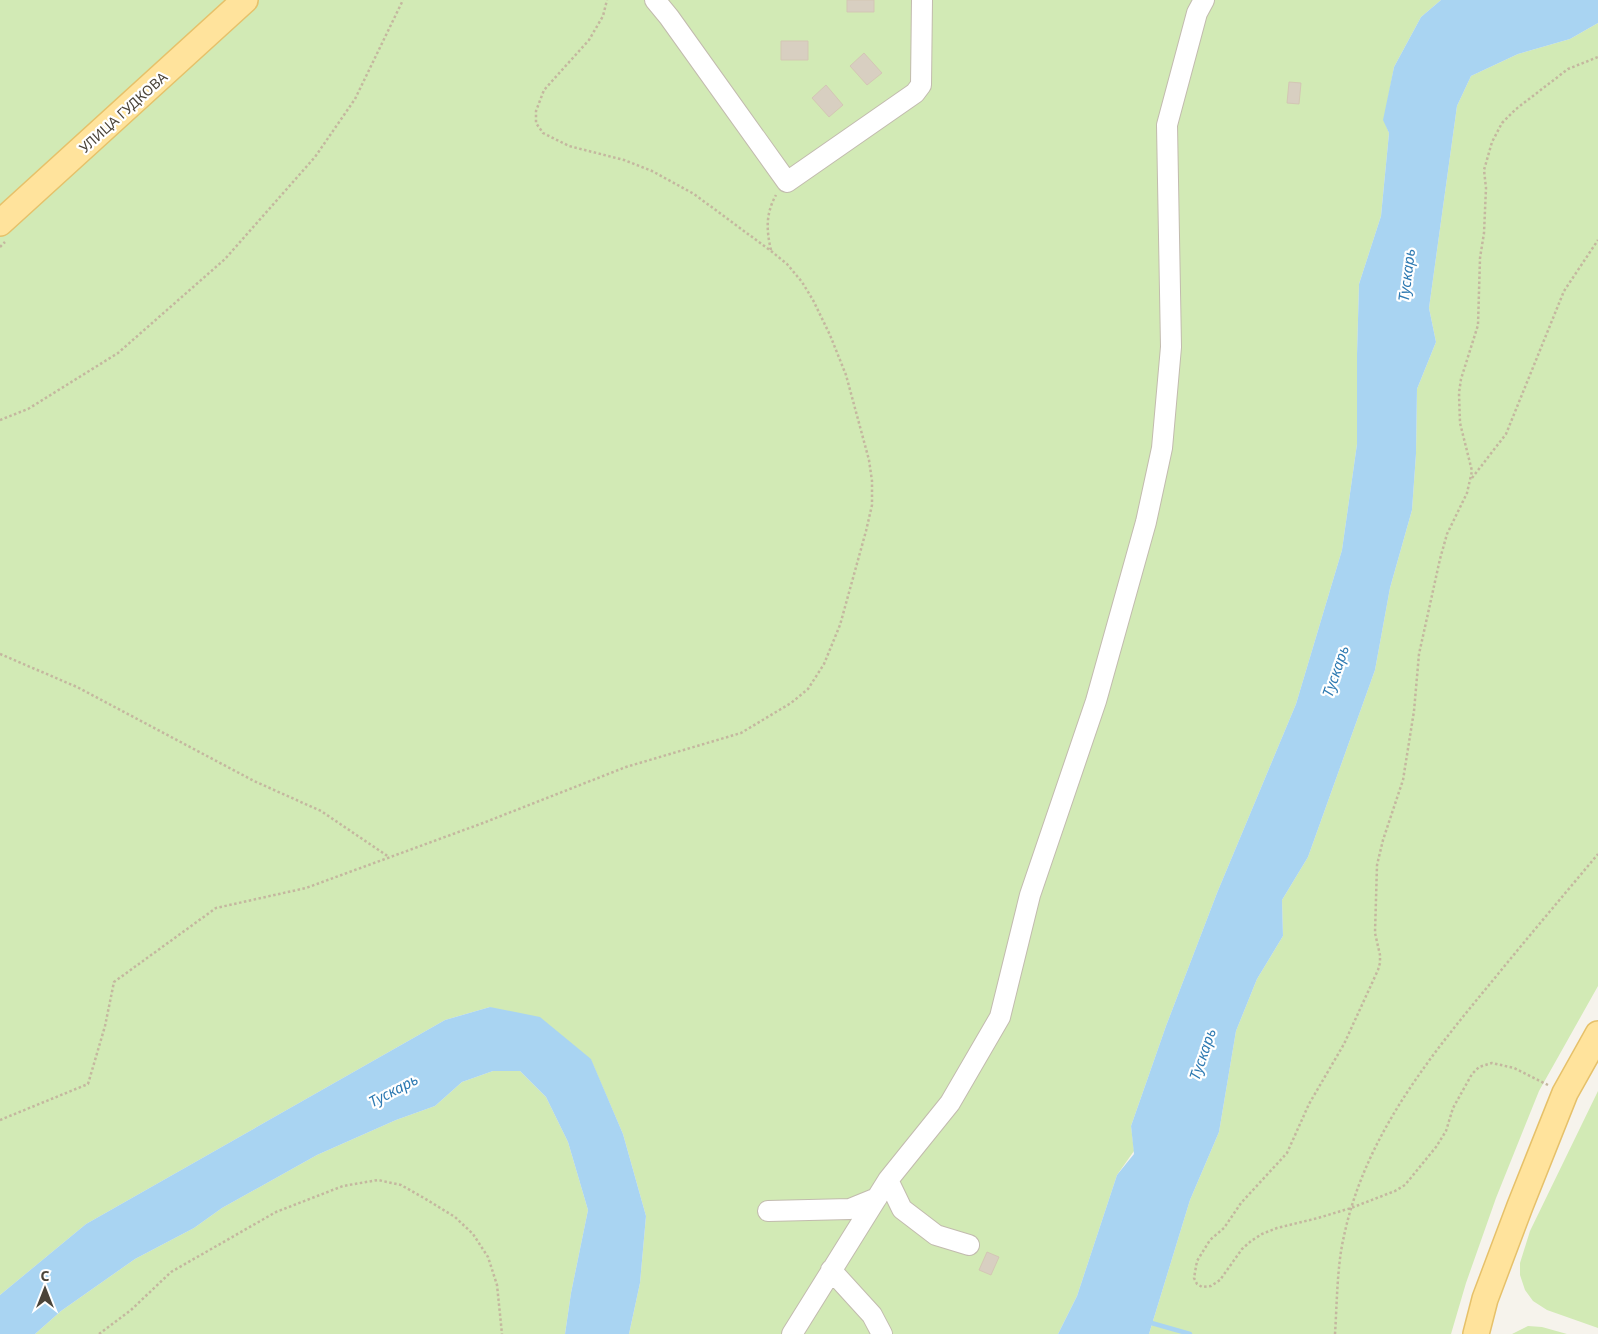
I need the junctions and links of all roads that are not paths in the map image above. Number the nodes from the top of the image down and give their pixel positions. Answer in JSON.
{"nodes":[{"id":1,"x":245,"y":0,"type":"edge"},
{"id":2,"x":655,"y":0,"type":"edge"},
{"id":3,"x":922,"y":0,"type":"edge"},
{"id":4,"x":1204,"y":0,"type":"edge"},
{"id":5,"x":0,"y":223,"type":"edge"},
{"id":6,"x":1598,"y":1034,"type":"edge"},
{"id":7,"x":888,"y":1180,"type":"junction"},
{"id":8,"x":877,"y":1198,"type":"junction"},
{"id":9,"x":768,"y":1211,"type":"dead end"},
{"id":10,"x":969,"y":1246,"type":"dead end"},
{"id":11,"x":831,"y":1270,"type":"junction"},
{"id":12,"x":792,"y":1334,"type":"edge"},
{"id":13,"x":882,"y":1334,"type":"edge"},
{"id":14,"x":1476,"y":1334,"type":"edge"}],
"edges":[{"from":1,"to":5,"type":"main road","name":"УЛИЦА ГУДКОВА"},
{"from":2,"to":3,"type":"street"},
{"from":4,"to":7,"type":"street"},
{"from":6,"to":14,"type":"main road"},
{"from":7,"to":8,"type":"street"},
{"from":7,"to":10,"type":"street"},
{"from":8,"to":9,"type":"street"},
{"from":8,"to":11,"type":"street"},
{"from":11,"to":12,"type":"street"},
{"from":11,"to":13,"type":"street"}]}
